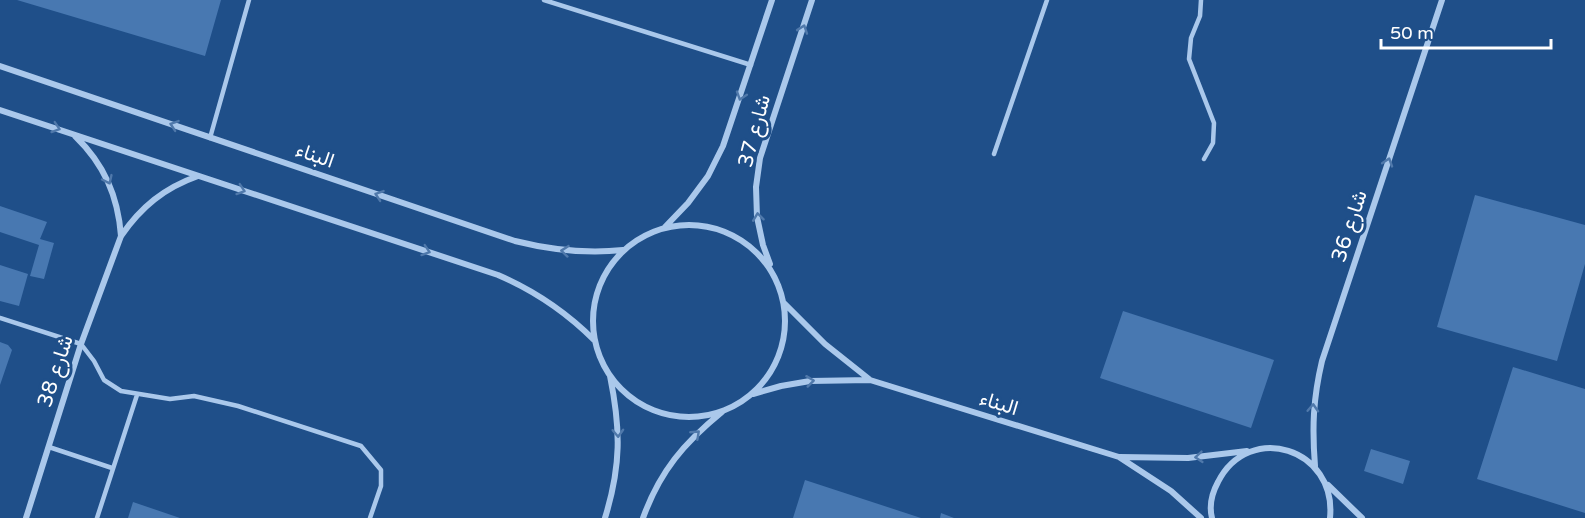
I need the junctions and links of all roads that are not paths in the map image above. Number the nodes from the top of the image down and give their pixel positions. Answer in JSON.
{"nodes":[{"id":1,"x":249,"y":0,"type":"edge"},
{"id":2,"x":544,"y":0,"type":"edge"},
{"id":3,"x":772,"y":0,"type":"edge"},
{"id":4,"x":813,"y":0,"type":"edge"},
{"id":5,"x":1047,"y":0,"type":"edge"},
{"id":6,"x":1201,"y":0,"type":"edge"},
{"id":7,"x":1442,"y":0,"type":"edge"},
{"id":8,"x":0,"y":66,"type":"edge"},
{"id":9,"x":751,"y":66,"type":"junction"},
{"id":10,"x":0,"y":110,"type":"edge"},
{"id":11,"x":73,"y":134,"type":"junction"},
{"id":12,"x":210,"y":138,"type":"junction"},
{"id":13,"x":994,"y":154,"type":"dead end"},
{"id":14,"x":1204,"y":159,"type":"dead end"},
{"id":15,"x":198,"y":176,"type":"junction"},
{"id":16,"x":665,"y":227,"type":"junction"},
{"id":17,"x":121,"y":236,"type":"junction"},
{"id":18,"x":623,"y":250,"type":"junction"},
{"id":19,"x":773,"y":273,"type":"junction"},
{"id":20,"x":785,"y":304,"type":"junction"},
{"id":21,"x":0,"y":318,"type":"edge"},
{"id":22,"x":594,"y":340,"type":"junction"},
{"id":23,"x":81,"y":344,"type":"junction"},
{"id":24,"x":609,"y":376,"type":"junction"},
{"id":25,"x":870,"y":380,"type":"junction"},
{"id":26,"x":753,"y":394,"type":"junction"},
{"id":27,"x":137,"y":395,"type":"junction"},
{"id":28,"x":724,"y":411,"type":"junction"},
{"id":29,"x":49,"y":447,"type":"junction"},
{"id":30,"x":1257,"y":450,"type":"junction"},
{"id":31,"x":1119,"y":457,"type":"junction"},
{"id":32,"x":1315,"y":466,"type":"junction"},
{"id":33,"x":112,"y":468,"type":"junction"},
{"id":34,"x":1326,"y":484,"type":"junction"},
{"id":35,"x":26,"y":518,"type":"edge"},
{"id":36,"x":97,"y":518,"type":"edge"},
{"id":37,"x":370,"y":518,"type":"edge"},
{"id":38,"x":605,"y":518,"type":"edge"},
{"id":39,"x":644,"y":518,"type":"edge"},
{"id":40,"x":1201,"y":518,"type":"edge"},
{"id":41,"x":1212,"y":518,"type":"edge"},
{"id":42,"x":1330,"y":518,"type":"edge"},
{"id":43,"x":1362,"y":518,"type":"edge"}],
"edges":[{"from":1,"to":12,"type":"lane"},
{"from":2,"to":9,"type":"lane"},
{"from":3,"to":9,"type":"street","name":"شارع 37"},
{"from":19,"to":4,"type":"street","name":"شارع 37","one_way":true},
{"from":5,"to":13,"type":"lane"},
{"from":6,"to":14,"type":"lane"},
{"from":32,"to":7,"type":"street","name":"شارع 36","one_way":true},
{"from":12,"to":8,"type":"street","name":"البناء","one_way":true},
{"from":9,"to":16,"type":"street","name":"شارع 37","one_way":true},
{"from":10,"to":11,"type":"street","one_way":true},
{"from":11,"to":15,"type":"street"},
{"from":11,"to":17,"type":"street","name":"شارع 38","one_way":true},
{"from":18,"to":12,"type":"street","name":"البناء","one_way":true},
{"from":15,"to":17,"type":"street","name":"شارع 38"},
{"from":15,"to":22,"type":"street","one_way":true},
{"from":16,"to":18,"type":"street"},
{"from":16,"to":19,"type":"street"},
{"from":17,"to":23,"type":"street","name":"شارع 38"},
{"from":18,"to":22,"type":"street"},
{"from":19,"to":20,"type":"street"},
{"from":20,"to":25,"type":"street","name":"البناء"},
{"from":20,"to":26,"type":"street"},
{"from":21,"to":23,"type":"lane"},
{"from":22,"to":24,"type":"street"},
{"from":23,"to":27,"type":"lane"},
{"from":23,"to":29,"type":"street","name":"شارع 38"},
{"from":24,"to":28,"type":"street"},
{"from":24,"to":38,"type":"street","one_way":true},
{"from":26,"to":25,"type":"street","name":"البناء","one_way":true},
{"from":25,"to":31,"type":"street","name":"البناء"},
{"from":26,"to":28,"type":"street"},
{"from":27,"to":33,"type":"lane"},
{"from":27,"to":37,"type":"lane"},
{"from":39,"to":28,"type":"street","one_way":true},
{"from":29,"to":33,"type":"lane"},
{"from":29,"to":35,"type":"street","name":"شارع 38"},
{"from":30,"to":31,"type":"street","name":"البناء","one_way":true},
{"from":30,"to":32,"type":"street","name":"البناء"},
{"from":30,"to":41,"type":"street"},
{"from":31,"to":40,"type":"street","name":"البناء"},
{"from":32,"to":34,"type":"street"},
{"from":33,"to":36,"type":"lane"},
{"from":34,"to":42,"type":"street"},
{"from":34,"to":43,"type":"street"}]}
